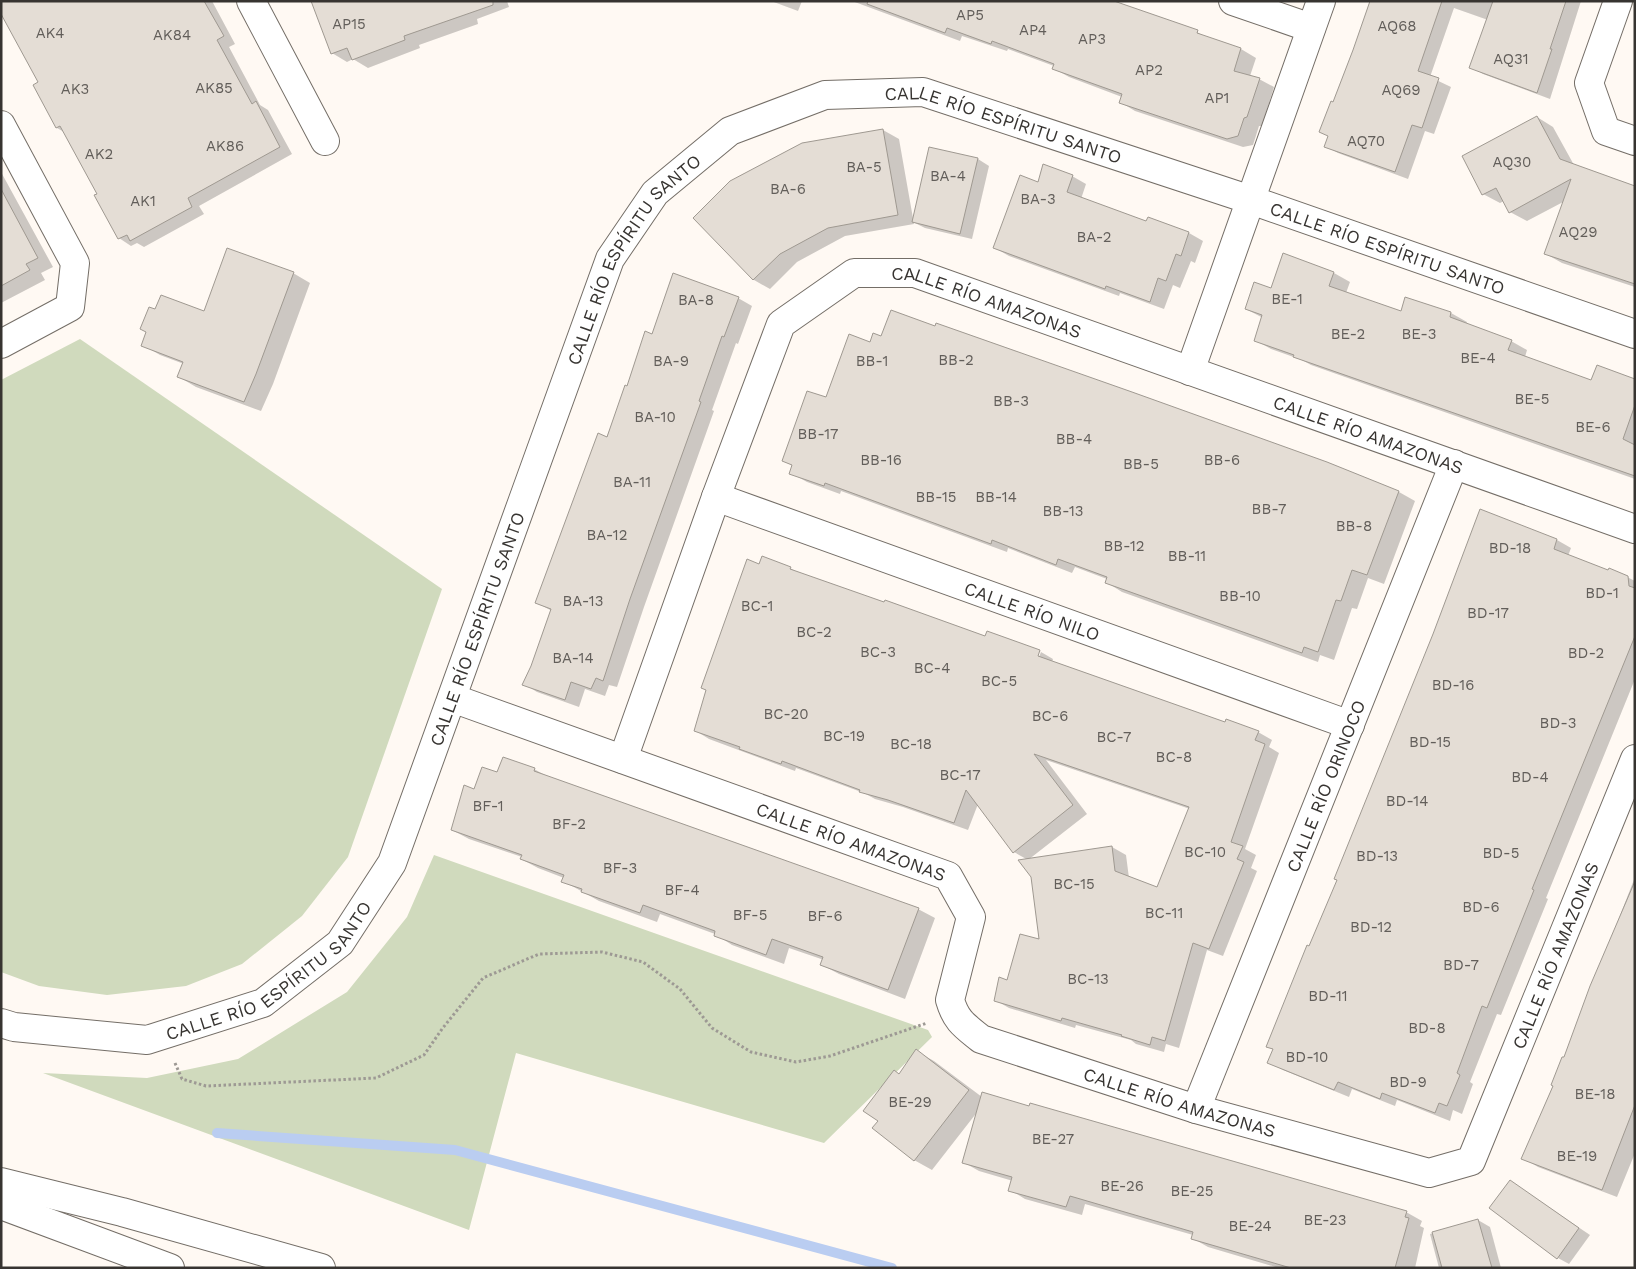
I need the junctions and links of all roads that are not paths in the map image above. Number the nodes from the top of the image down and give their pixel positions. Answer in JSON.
{"nodes":[{"id":1,"x":251,"y":1,"type":"edge"},
{"id":2,"x":1233,"y":1,"type":"edge"},
{"id":3,"x":1321,"y":1,"type":"edge"},
{"id":4,"x":1618,"y":1,"type":"edge"},
{"id":5,"x":1311,"y":28,"type":"junction"},
{"id":6,"x":1,"y":125,"type":"edge"},
{"id":7,"x":325,"y":141,"type":"dead end"},
{"id":8,"x":1635,"y":141,"type":"edge"},
{"id":9,"x":1251,"y":200,"type":"junction"},
{"id":10,"x":1635,"y":334,"type":"edge"},
{"id":11,"x":1,"y":344,"type":"edge"},
{"id":12,"x":1190,"y":371,"type":"junction"},
{"id":13,"x":1454,"y":464,"type":"junction"},
{"id":14,"x":716,"y":497,"type":"junction"},
{"id":15,"x":1635,"y":529,"type":"edge"},
{"id":16,"x":452,"y":698,"type":"junction"},
{"id":17,"x":1350,"y":725,"type":"junction"},
{"id":18,"x":623,"y":759,"type":"junction"},
{"id":19,"x":1635,"y":759,"type":"edge"},
{"id":20,"x":1,"y":1023,"type":"edge"},
{"id":21,"x":1196,"y":1108,"type":"junction"},
{"id":22,"x":1,"y":1182,"type":"edge"},
{"id":23,"x":1,"y":1206,"type":"edge"},
{"id":24,"x":170,"y":1268,"type":"edge"},
{"id":25,"x":321,"y":1268,"type":"edge"}],
"edges":[{"from":1,"to":7,"type":"main road"},
{"from":2,"to":5,"type":"main road"},
{"from":3,"to":5,"type":"main road"},
{"from":4,"to":8,"type":"main road"},
{"from":5,"to":9,"type":"main road"},
{"from":6,"to":11,"type":"main road"},
{"from":9,"to":10,"type":"main road","name":"CALLE RÍO ESPÍRITU SANTO"},
{"from":9,"to":12,"type":"main road"},
{"from":9,"to":16,"type":"main road","name":"CALLE RÍO ESPÍRITU SANTO"},
{"from":12,"to":13,"type":"main road","name":"CALLE RÍO AMAZONAS"},
{"from":12,"to":14,"type":"main road","name":"CALLE RÍO AMAZONAS"},
{"from":13,"to":15,"type":"main road","name":"CALLE RÍO AMAZONAS"},
{"from":13,"to":17,"type":"main road","name":"CALLE RÍO ORINOCO"},
{"from":14,"to":17,"type":"main road","name":"CALLE RÍO NILO"},
{"from":14,"to":18,"type":"main road","name":"CALLE RÍO AMAZONAS"},
{"from":16,"to":18,"type":"main road","name":"CALLE RÍO AMAZONAS"},
{"from":16,"to":20,"type":"main road","name":"CALLE RÍO ESPÍRITU SANTO"},
{"from":17,"to":21,"type":"main road","name":"CALLE RÍO ORINOCO"},
{"from":18,"to":21,"type":"main road","name":"CALLE RÍO AMAZONAS"},
{"from":19,"to":21,"type":"main road","name":"CALLE RÍO AMAZONAS"},
{"from":22,"to":25,"type":"main road"},
{"from":23,"to":24,"type":"main road"}]}
